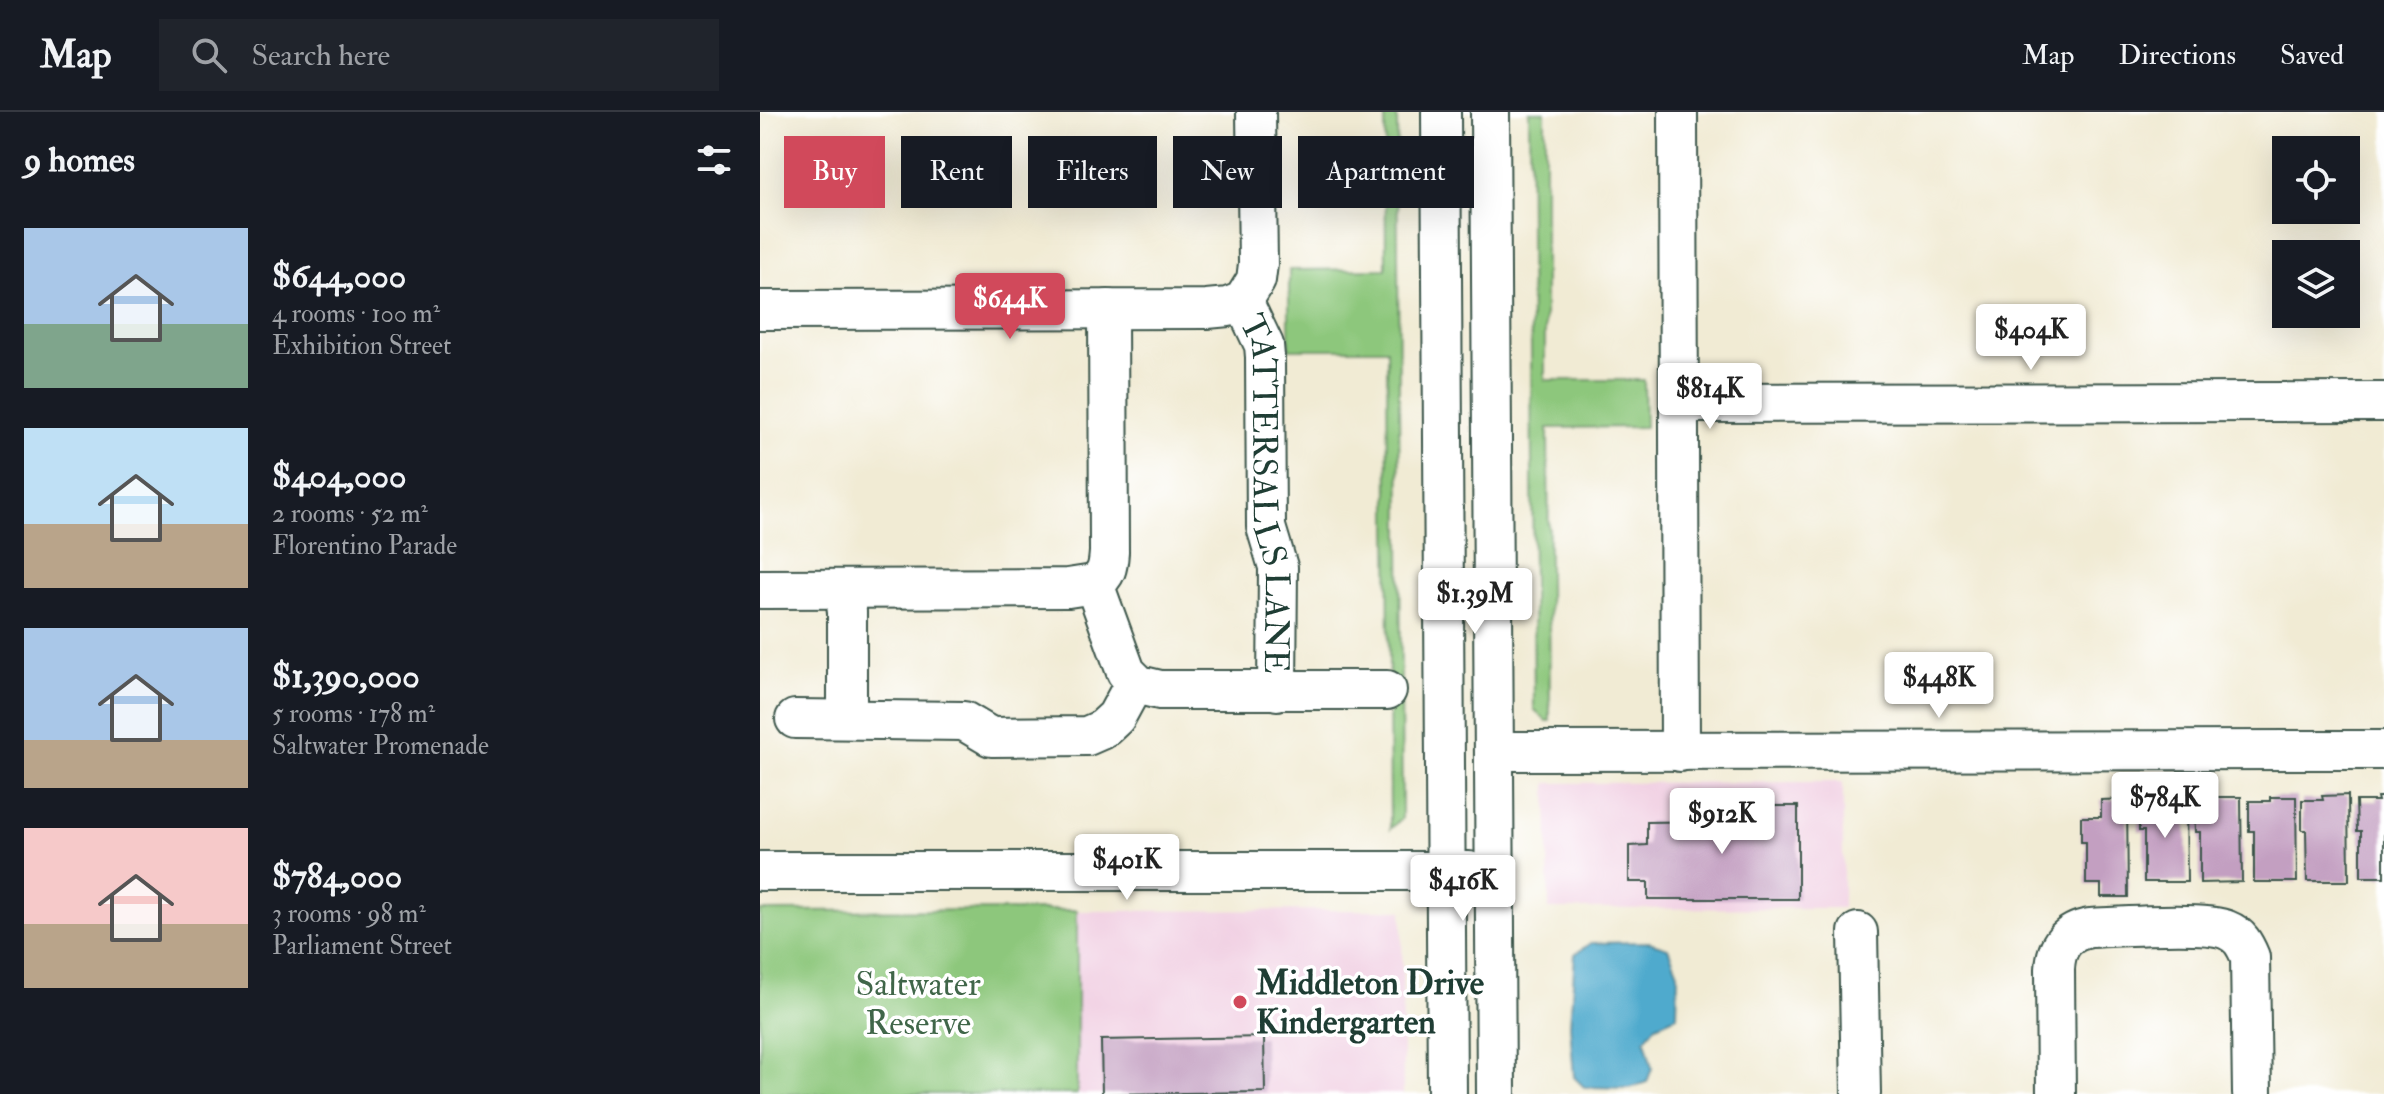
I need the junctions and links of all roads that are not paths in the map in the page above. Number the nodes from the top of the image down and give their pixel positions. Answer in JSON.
{"nodes":[{"id":1,"x":1256,"y":112,"type":"edge"},
{"id":2,"x":1490,"y":112,"type":"edge"},
{"id":3,"x":1678,"y":112,"type":"edge"},
{"id":4,"x":1439,"y":116,"type":"edge"},
{"id":5,"x":1243,"y":301,"type":"junction"},
{"id":6,"x":1108,"y":309,"type":"junction"},
{"id":7,"x":760,"y":310,"type":"edge"},
{"id":8,"x":2384,"y":402,"type":"edge"},
{"id":9,"x":1679,"y":403,"type":"junction"},
{"id":10,"x":1094,"y":584,"type":"junction"},
{"id":11,"x":760,"y":589,"type":"edge"},
{"id":12,"x":844,"y":589,"type":"junction"},
{"id":13,"x":1135,"y":682,"type":"junction"},
{"id":14,"x":1387,"y":690,"type":"dead end"},
{"id":15,"x":1277,"y":691,"type":"junction"},
{"id":16,"x":795,"y":719,"type":"dead end"},
{"id":17,"x":847,"y":719,"type":"junction"},
{"id":18,"x":2384,"y":750,"type":"edge"},
{"id":19,"x":1494,"y":751,"type":"junction"},
{"id":20,"x":1680,"y":752,"type":"junction"},
{"id":21,"x":760,"y":871,"type":"edge"},
{"id":22,"x":1445,"y":871,"type":"junction"},
{"id":23,"x":1494,"y":871,"type":"junction"},
{"id":24,"x":1858,"y":932,"type":"dead end"},
{"id":25,"x":1447,"y":1094,"type":"edge"},
{"id":26,"x":1496,"y":1094,"type":"edge"},
{"id":27,"x":1861,"y":1094,"type":"edge"},
{"id":28,"x":2056,"y":1094,"type":"edge"},
{"id":29,"x":2252,"y":1094,"type":"edge"}],
"edges":[{"from":1,"to":5,"type":"street"},
{"from":2,"to":19,"type":"street"},
{"from":3,"to":9,"type":"street"},
{"from":4,"to":22,"type":"street"},
{"from":5,"to":6,"type":"street"},
{"from":5,"to":15,"type":"street","name":"TATTERSALLS LANE"},
{"from":6,"to":7,"type":"street"},
{"from":6,"to":10,"type":"street"},
{"from":8,"to":9,"type":"street"},
{"from":9,"to":20,"type":"street"},
{"from":10,"to":12,"type":"street"},
{"from":10,"to":13,"type":"street"},
{"from":11,"to":12,"type":"street"},
{"from":12,"to":17,"type":"street"},
{"from":13,"to":15,"type":"street"},
{"from":13,"to":17,"type":"street"},
{"from":14,"to":15,"type":"street"},
{"from":16,"to":17,"type":"street"},
{"from":18,"to":20,"type":"street"},
{"from":19,"to":20,"type":"street"},
{"from":19,"to":23,"type":"street"},
{"from":21,"to":22,"type":"street"},
{"from":22,"to":23,"type":"street"},
{"from":22,"to":25,"type":"street"},
{"from":23,"to":26,"type":"street"},
{"from":24,"to":27,"type":"street"},
{"from":28,"to":29,"type":"street"}]}
